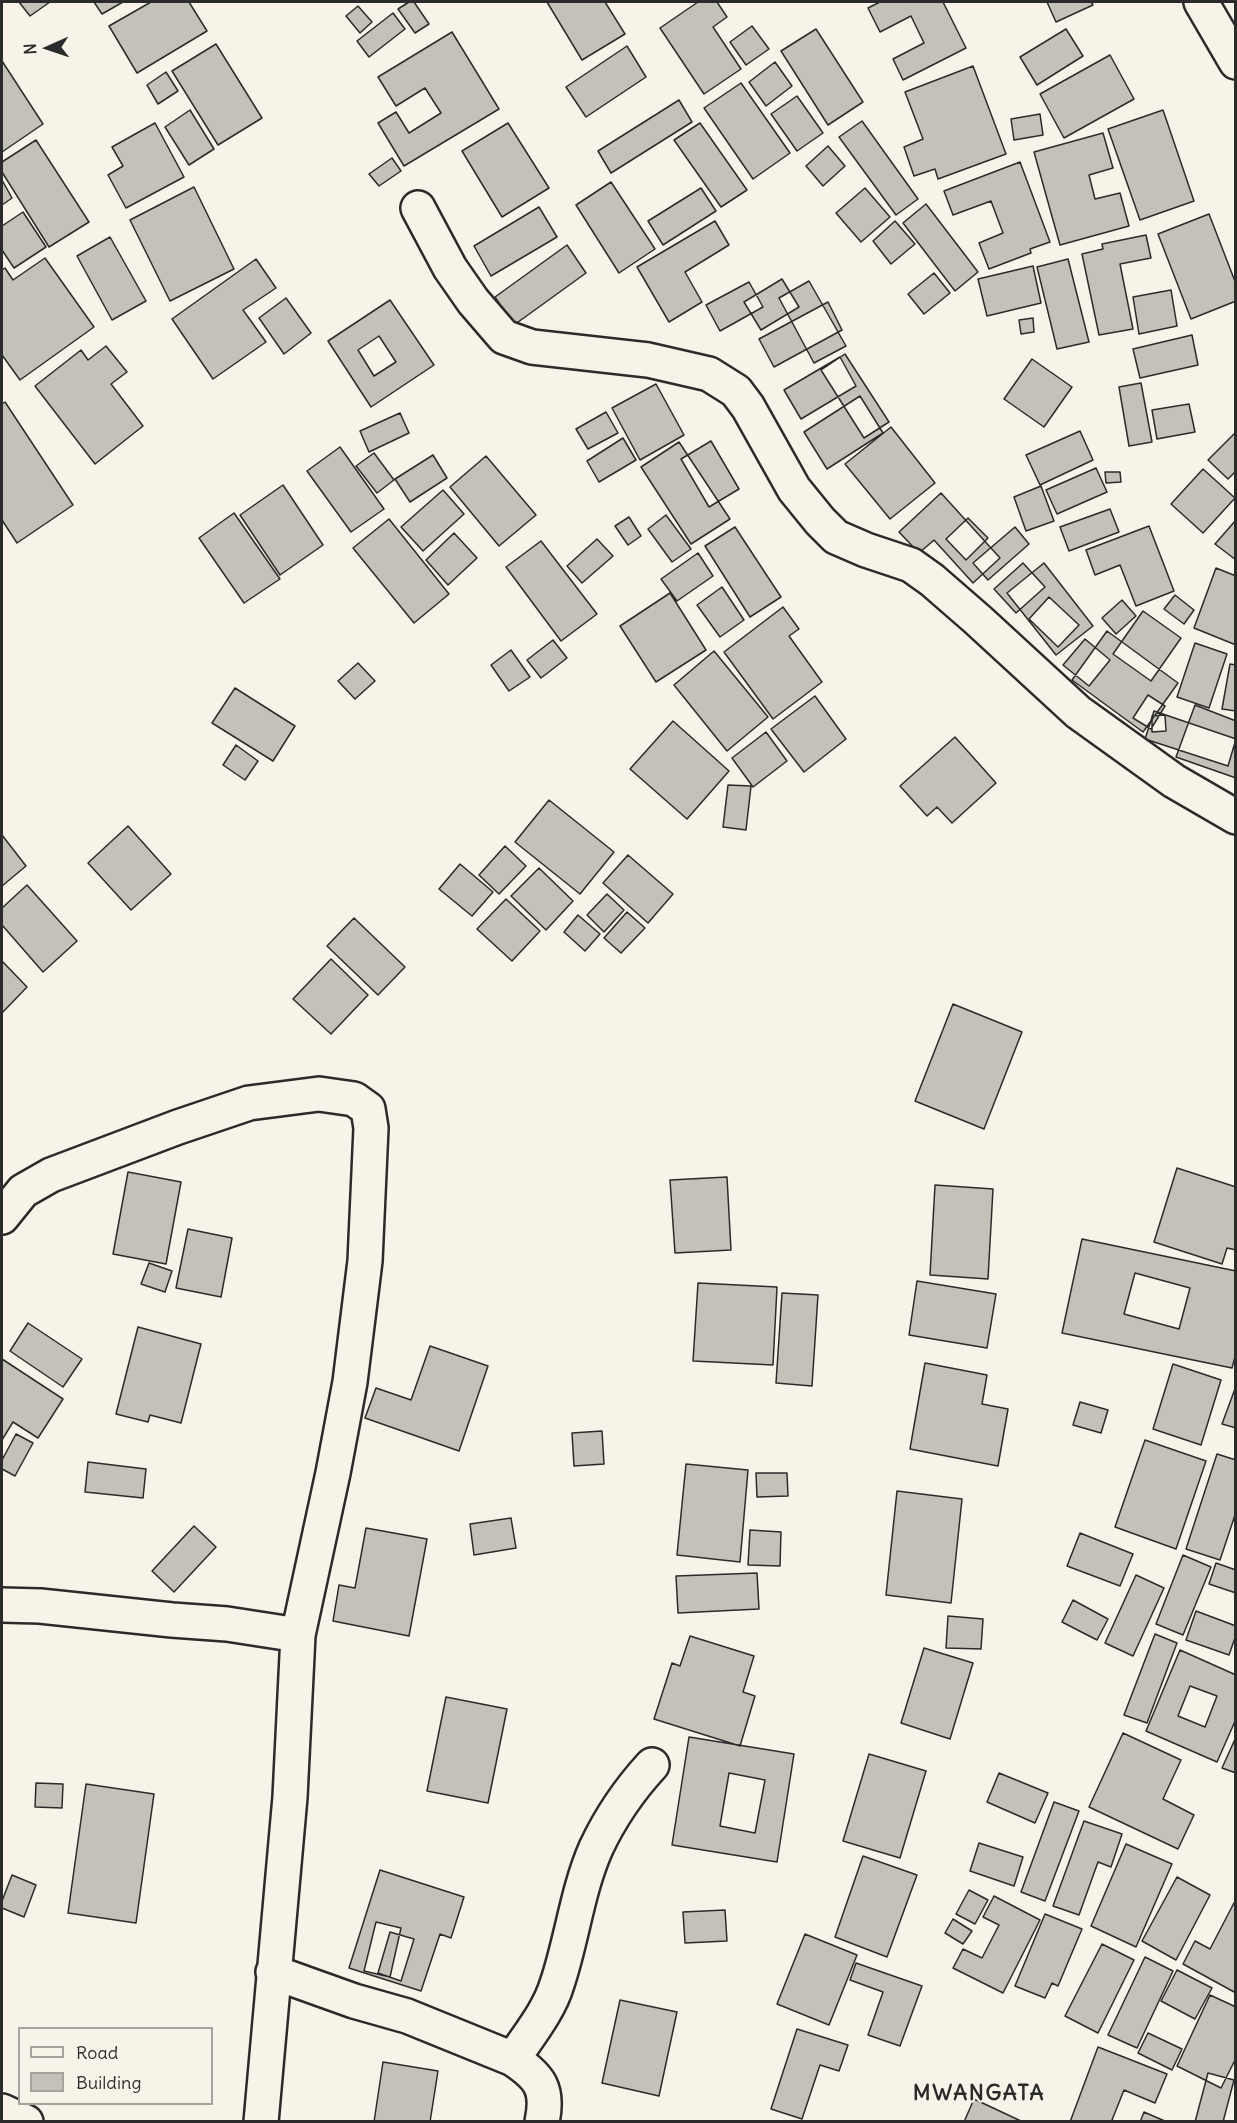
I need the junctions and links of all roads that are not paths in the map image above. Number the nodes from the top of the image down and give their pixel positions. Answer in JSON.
{"nodes":[{"id":1,"x":1201,"y":2,"type":"edge"},
{"id":2,"x":1236,"y":62,"type":"edge"},
{"id":3,"x":418,"y":208,"type":"dead end"},
{"id":4,"x":1236,"y":818,"type":"edge"},
{"id":5,"x":2,"y":1217,"type":"edge"},
{"id":6,"x":2,"y":1605,"type":"edge"},
{"id":7,"x":298,"y":1635,"type":"junction"},
{"id":8,"x":652,"y":1765,"type":"dead end"},
{"id":9,"x":273,"y":1972,"type":"junction"},
{"id":10,"x":513,"y":2059,"type":"junction"},
{"id":11,"x":2,"y":2111,"type":"edge"},
{"id":12,"x":26,"y":2121,"type":"edge"},
{"id":13,"x":261,"y":2121,"type":"edge"},
{"id":14,"x":542,"y":2121,"type":"edge"}],
"edges":[{"from":1,"to":2,"type":"street"},
{"from":3,"to":4,"type":"street"},
{"from":5,"to":7,"type":"street"},
{"from":6,"to":7,"type":"street"},
{"from":7,"to":9,"type":"street"},
{"from":8,"to":10,"type":"street"},
{"from":9,"to":10,"type":"street"},
{"from":9,"to":13,"type":"street"},
{"from":10,"to":14,"type":"street"},
{"from":11,"to":12,"type":"street"}]}
